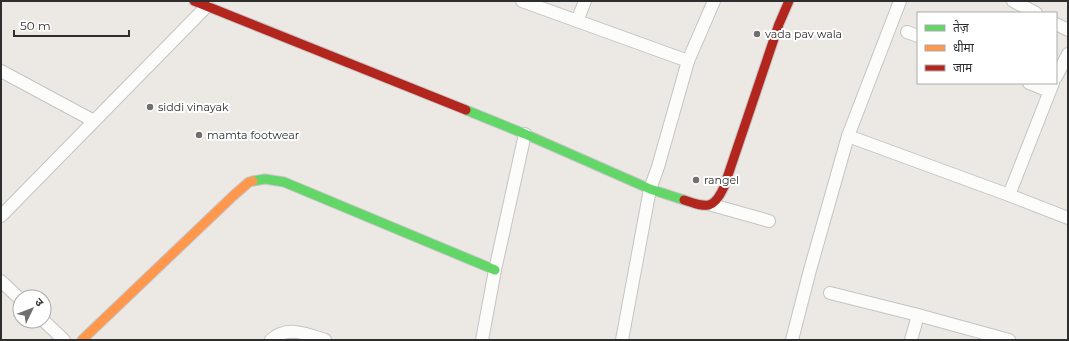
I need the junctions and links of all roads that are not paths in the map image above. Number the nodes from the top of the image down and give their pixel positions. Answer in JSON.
{"nodes":[{"id":1,"x":194,"y":1,"type":"edge"},
{"id":2,"x":522,"y":1,"type":"edge"},
{"id":3,"x":585,"y":1,"type":"edge"},
{"id":4,"x":714,"y":1,"type":"edge"},
{"id":5,"x":789,"y":1,"type":"edge"},
{"id":6,"x":900,"y":1,"type":"edge"},
{"id":7,"x":1013,"y":1,"type":"edge"},
{"id":8,"x":209,"y":4,"type":"edge"},
{"id":9,"x":1034,"y":12,"type":"edge"},
{"id":10,"x":577,"y":21,"type":"junction"},
{"id":11,"x":1057,"y":24,"type":"edge"},
{"id":12,"x":1068,"y":30,"type":"edge"},
{"id":13,"x":1068,"y":54,"type":"edge"},
{"id":14,"x":688,"y":61,"type":"junction"},
{"id":15,"x":1,"y":71,"type":"edge"},
{"id":16,"x":1057,"y":75,"type":"edge"},
{"id":17,"x":1034,"y":84,"type":"edge"},
{"id":18,"x":1051,"y":87,"type":"edge"},
{"id":19,"x":94,"y":121,"type":"junction"},
{"id":20,"x":525,"y":134,"type":"junction"},
{"id":21,"x":848,"y":136,"type":"junction"},
{"id":22,"x":650,"y":189,"type":"junction"},
{"id":23,"x":1009,"y":195,"type":"junction"},
{"id":24,"x":712,"y":205,"type":"junction"},
{"id":25,"x":1,"y":216,"type":"edge"},
{"id":26,"x":1068,"y":218,"type":"edge"},
{"id":27,"x":769,"y":221,"type":"dead end"},
{"id":28,"x":495,"y":270,"type":"junction"},
{"id":29,"x":1,"y":281,"type":"edge"},
{"id":30,"x":12,"y":291,"type":"edge"},
{"id":31,"x":830,"y":293,"type":"dead end"},
{"id":32,"x":918,"y":315,"type":"junction"},
{"id":33,"x":52,"y":329,"type":"edge"},
{"id":34,"x":64,"y":340,"type":"edge"},
{"id":35,"x":82,"y":340,"type":"edge"},
{"id":36,"x":271,"y":340,"type":"edge"},
{"id":37,"x":325,"y":340,"type":"edge"},
{"id":38,"x":482,"y":340,"type":"edge"},
{"id":39,"x":622,"y":340,"type":"edge"},
{"id":40,"x":792,"y":340,"type":"edge"},
{"id":41,"x":911,"y":340,"type":"edge"},
{"id":42,"x":1009,"y":340,"type":"edge"}],
"edges":[{"from":1,"to":8,"type":"street"},
{"from":2,"to":10,"type":"street"},
{"from":3,"to":10,"type":"street"},
{"from":4,"to":14,"type":"street"},
{"from":5,"to":24,"type":"street"},
{"from":6,"to":21,"type":"street"},
{"from":7,"to":9,"type":"street"},
{"from":8,"to":19,"type":"street"},
{"from":8,"to":20,"type":"street"},
{"from":10,"to":14,"type":"street"},
{"from":11,"to":12,"type":"street"},
{"from":13,"to":16,"type":"street"},
{"from":14,"to":22,"type":"street"},
{"from":15,"to":19,"type":"street"},
{"from":17,"to":18,"type":"street"},
{"from":18,"to":23,"type":"street"},
{"from":19,"to":25,"type":"street"},
{"from":20,"to":22,"type":"street"},
{"from":20,"to":28,"type":"street"},
{"from":21,"to":23,"type":"street"},
{"from":21,"to":40,"type":"street"},
{"from":22,"to":24,"type":"street"},
{"from":22,"to":39,"type":"street"},
{"from":23,"to":26,"type":"street"},
{"from":24,"to":27,"type":"street"},
{"from":28,"to":35,"type":"street"},
{"from":28,"to":38,"type":"street"},
{"from":29,"to":30,"type":"street"},
{"from":31,"to":32,"type":"street"},
{"from":32,"to":41,"type":"street"},
{"from":32,"to":42,"type":"street"},
{"from":33,"to":34,"type":"street"},
{"from":36,"to":37,"type":"street"}]}
